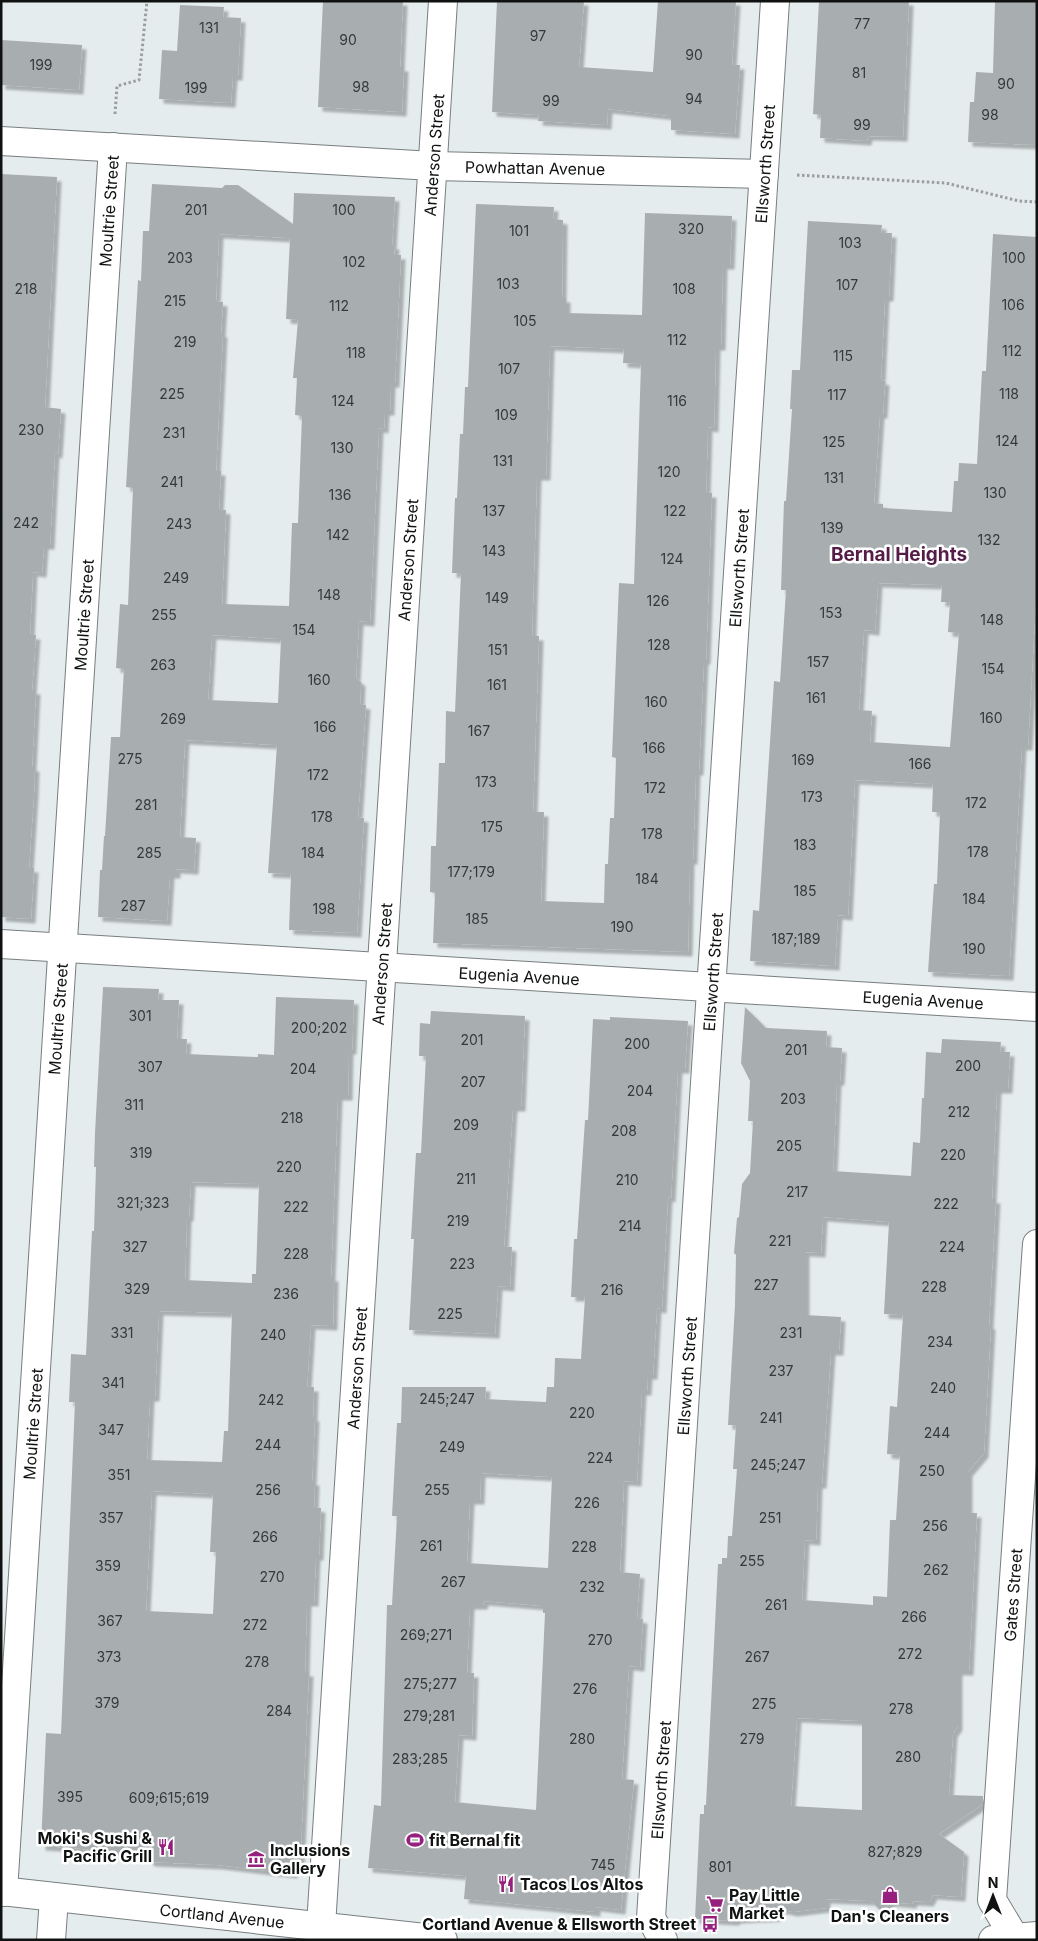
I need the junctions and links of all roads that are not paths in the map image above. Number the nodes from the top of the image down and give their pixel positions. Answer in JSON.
{"nodes":[{"id":1,"x":443,"y":1,"type":"edge"},
{"id":2,"x":775,"y":1,"type":"edge"},
{"id":3,"x":1,"y":141,"type":"edge"},
{"id":4,"x":113,"y":147,"type":"junction"},
{"id":5,"x":433,"y":166,"type":"junction"},
{"id":6,"x":764,"y":174,"type":"junction"},
{"id":7,"x":1,"y":944,"type":"edge"},
{"id":8,"x":63,"y":948,"type":"junction"},
{"id":9,"x":382,"y":968,"type":"junction"},
{"id":10,"x":712,"y":988,"type":"junction"},
{"id":11,"x":1037,"y":1007,"type":"edge"},
{"id":12,"x":1037,"y":1244,"type":"edge"},
{"id":13,"x":2,"y":1891,"type":"edge"},
{"id":14,"x":54,"y":1898,"type":"junction"},
{"id":15,"x":322,"y":1926,"type":"junction"},
{"id":16,"x":395,"y":1937,"type":"edge"},
{"id":17,"x":1015,"y":1938,"type":"edge"},
{"id":18,"x":51,"y":1940,"type":"edge"},
{"id":19,"x":443,"y":1940,"type":"edge"},
{"id":20,"x":663,"y":1940,"type":"edge"}],
"edges":[{"from":1,"to":5,"type":"street","name":"Anderson Street"},
{"from":2,"to":6,"type":"street","name":"Ellsworth Street"},
{"from":3,"to":4,"type":"street","name":"Powhattan Avenue"},
{"from":4,"to":5,"type":"street","name":"Powhattan Avenue"},
{"from":4,"to":8,"type":"street","name":"Moultrie Street"},
{"from":5,"to":6,"type":"street","name":"Powhattan Avenue"},
{"from":5,"to":9,"type":"street","name":"Anderson Street"},
{"from":6,"to":10,"type":"street","name":"Ellsworth Street"},
{"from":7,"to":8,"type":"street","name":"Eugenia Avenue"},
{"from":8,"to":9,"type":"street","name":"Eugenia Avenue"},
{"from":8,"to":13,"type":"street","name":"Moultrie Street"},
{"from":9,"to":10,"type":"street","name":"Eugenia Avenue"},
{"from":9,"to":15,"type":"street","name":"Anderson Street"},
{"from":10,"to":11,"type":"street","name":"Eugenia Avenue"},
{"from":10,"to":20,"type":"street","name":"Ellsworth Street"},
{"from":12,"to":17,"type":"street","name":"Gates Street"},
{"from":13,"to":14,"type":"street","name":"Cortland Avenue"},
{"from":14,"to":15,"type":"street","name":"Cortland Avenue"},
{"from":14,"to":18,"type":"street"},
{"from":15,"to":16,"type":"street","name":"Cortland Avenue"},
{"from":16,"to":19,"type":"street","name":"Cortland Avenue"}]}
